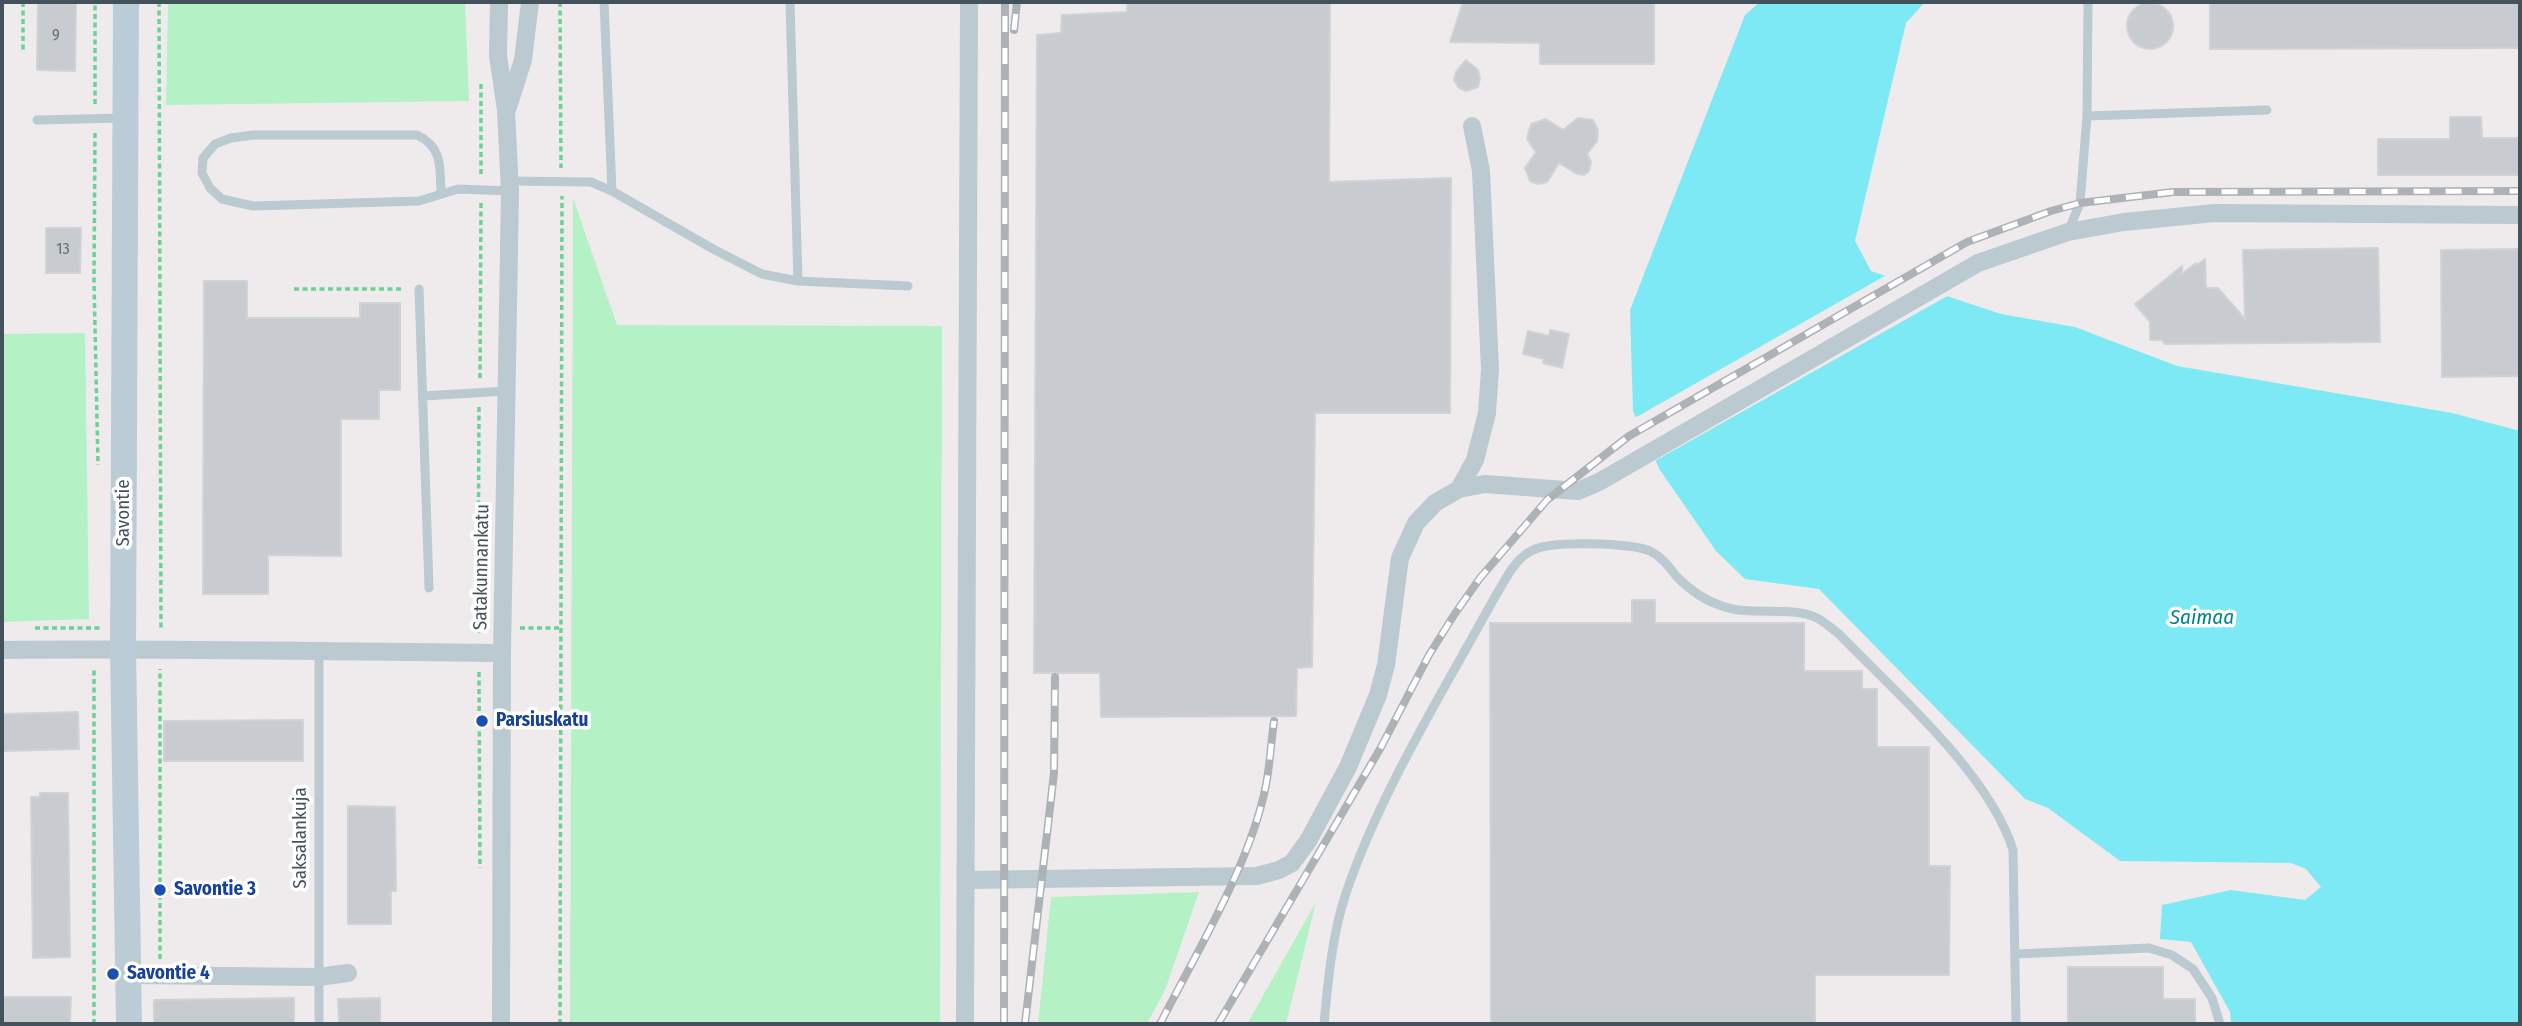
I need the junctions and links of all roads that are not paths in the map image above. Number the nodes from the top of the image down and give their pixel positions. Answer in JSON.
{"nodes":[{"id":1,"x":126,"y":2,"type":"edge"},
{"id":2,"x":499,"y":2,"type":"edge"},
{"id":3,"x":530,"y":2,"type":"edge"},
{"id":4,"x":604,"y":2,"type":"edge"},
{"id":5,"x":790,"y":2,"type":"edge"},
{"id":6,"x":969,"y":2,"type":"edge"},
{"id":7,"x":2088,"y":2,"type":"edge"},
{"id":8,"x":506,"y":110,"type":"junction"},
{"id":9,"x":2267,"y":110,"type":"dead end"},
{"id":10,"x":2087,"y":116,"type":"junction"},
{"id":11,"x":126,"y":118,"type":"junction"},
{"id":12,"x":37,"y":120,"type":"dead end"},
{"id":13,"x":1472,"y":126,"type":"dead end"},
{"id":14,"x":509,"y":186,"type":"junction"},
{"id":15,"x":612,"y":191,"type":"junction"},
{"id":16,"x":441,"y":194,"type":"junction"},
{"id":17,"x":2520,"y":215,"type":"edge"},
{"id":18,"x":2068,"y":232,"type":"junction"},
{"id":19,"x":798,"y":281,"type":"junction"},
{"id":20,"x":908,"y":286,"type":"dead end"},
{"id":21,"x":419,"y":289,"type":"road end"},
{"id":22,"x":507,"y":391,"type":"junction"},
{"id":23,"x":423,"y":396,"type":"junction"},
{"id":24,"x":1459,"y":489,"type":"junction"},
{"id":25,"x":429,"y":588,"type":"dead end"},
{"id":26,"x":123,"y":637,"type":"junction"},
{"id":27,"x":2,"y":650,"type":"edge"},
{"id":28,"x":319,"y":653,"type":"junction"},
{"id":29,"x":502,"y":653,"type":"junction"},
{"id":30,"x":966,"y":880,"type":"junction"},
{"id":31,"x":2016,"y":954,"type":"junction"},
{"id":32,"x":348,"y":973,"type":"dead end"},
{"id":33,"x":128,"y":975,"type":"junction"},
{"id":34,"x":318,"y":977,"type":"junction"},
{"id":35,"x":128,"y":1024,"type":"edge"},
{"id":36,"x":319,"y":1024,"type":"edge"},
{"id":37,"x":501,"y":1024,"type":"edge"},
{"id":38,"x":965,"y":1024,"type":"edge"},
{"id":39,"x":1324,"y":1024,"type":"edge"},
{"id":40,"x":2015,"y":1024,"type":"edge"},
{"id":41,"x":2220,"y":1024,"type":"edge"}],
"edges":[{"from":1,"to":11,"type":"street","name":"Savontie"},
{"from":2,"to":8,"type":"street","name":"Satakunnankatu"},
{"from":3,"to":8,"type":"street","name":"Satakunnankatu"},
{"from":4,"to":15,"type":"lane"},
{"from":5,"to":19,"type":"lane"},
{"from":6,"to":30,"type":"street"},
{"from":7,"to":10,"type":"lane"},
{"from":8,"to":14,"type":"street","name":"Satakunnankatu"},
{"from":9,"to":10,"type":"lane"},
{"from":10,"to":18,"type":"lane"},
{"from":11,"to":12,"type":"lane"},
{"from":11,"to":26,"type":"street","name":"Savontie"},
{"from":13,"to":24,"type":"street"},
{"from":14,"to":15,"type":"lane"},
{"from":14,"to":16,"type":"lane"},
{"from":14,"to":22,"type":"street","name":"Satakunnankatu"},
{"from":15,"to":19,"type":"lane"},
{"from":16,"to":16,"type":"lane"},
{"from":17,"to":18,"type":"street"},
{"from":18,"to":24,"type":"street"},
{"from":19,"to":20,"type":"lane"},
{"from":21,"to":23,"type":"lane"},
{"from":22,"to":23,"type":"lane"},
{"from":22,"to":29,"type":"street","name":"Satakunnankatu"},
{"from":23,"to":25,"type":"lane"},
{"from":24,"to":30,"type":"street"},
{"from":26,"to":27,"type":"street"},
{"from":26,"to":28,"type":"street"},
{"from":26,"to":33,"type":"street","name":"Savontie"},
{"from":28,"to":29,"type":"street"},
{"from":28,"to":34,"type":"lane","name":"Saksalankuja"},
{"from":29,"to":37,"type":"street","name":"Satakunnankatu"},
{"from":30,"to":38,"type":"street"},
{"from":31,"to":39,"type":"lane"},
{"from":31,"to":40,"type":"lane"},
{"from":31,"to":41,"type":"lane"},
{"from":32,"to":34,"type":"street"},
{"from":33,"to":34,"type":"street"},
{"from":33,"to":35,"type":"street","name":"Savontie"},
{"from":34,"to":36,"type":"lane","name":"Saksalankuja"}]}
